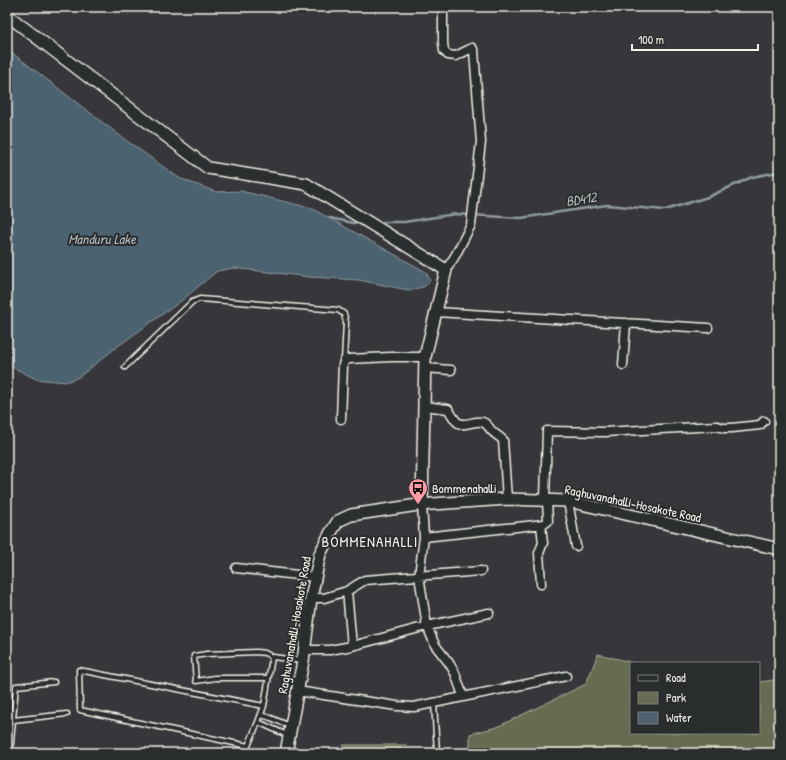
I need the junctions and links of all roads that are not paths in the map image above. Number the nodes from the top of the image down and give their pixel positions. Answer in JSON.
{"nodes":[{"id":1,"x":443,"y":7,"type":"edge"},
{"id":2,"x":7,"y":15,"type":"edge"},
{"id":3,"x":446,"y":270,"type":"junction"},
{"id":4,"x":436,"y":312,"type":"junction"},
{"id":5,"x":626,"y":324,"type":"junction"},
{"id":6,"x":708,"y":328,"type":"dead end"},
{"id":7,"x":344,"y":361,"type":"junction"},
{"id":8,"x":425,"y":362,"type":"junction"},
{"id":9,"x":623,"y":365,"type":"dead end"},
{"id":10,"x":125,"y":366,"type":"dead end"},
{"id":11,"x":451,"y":370,"type":"dead end"},
{"id":12,"x":426,"y":407,"type":"junction"},
{"id":13,"x":341,"y":419,"type":"dead end"},
{"id":14,"x":764,"y":421,"type":"dead end"},
{"id":15,"x":508,"y":499,"type":"junction"},
{"id":16,"x":546,"y":500,"type":"junction"},
{"id":17,"x":568,"y":501,"type":"junction"},
{"id":18,"x":422,"y":505,"type":"junction"},
{"id":19,"x":541,"y":525,"type":"junction"},
{"id":20,"x":424,"y":537,"type":"junction"},
{"id":21,"x":576,"y":546,"type":"dead end"},
{"id":22,"x":779,"y":549,"type":"edge"},
{"id":23,"x":236,"y":568,"type":"dead end"},
{"id":24,"x":481,"y":571,"type":"dead end"},
{"id":25,"x":419,"y":576,"type":"junction"},
{"id":26,"x":315,"y":577,"type":"junction"},
{"id":27,"x":541,"y":584,"type":"dead end"},
{"id":28,"x":347,"y":591,"type":"junction"},
{"id":29,"x":311,"y":598,"type":"junction"},
{"id":30,"x":489,"y":613,"type":"dead end"},
{"id":31,"x":427,"y":626,"type":"junction"},
{"id":32,"x":352,"y":646,"type":"junction"},
{"id":33,"x":304,"y":656,"type":"junction"},
{"id":34,"x":272,"y":657,"type":"junction"},
{"id":35,"x":566,"y":676,"type":"dead end"},
{"id":36,"x":268,"y":678,"type":"junction"},
{"id":37,"x":54,"y":682,"type":"dead end"},
{"id":38,"x":297,"y":691,"type":"junction"},
{"id":39,"x":463,"y":696,"type":"junction"},
{"id":40,"x":433,"y":703,"type":"junction"},
{"id":41,"x":264,"y":706,"type":"junction"},
{"id":42,"x":68,"y":714,"type":"dead end"},
{"id":43,"x":261,"y":715,"type":"junction"},
{"id":44,"x":13,"y":720,"type":"junction"},
{"id":45,"x":258,"y":722,"type":"junction"},
{"id":46,"x":290,"y":731,"type":"junction"},
{"id":47,"x":437,"y":752,"type":"junction"},
{"id":48,"x":10,"y":753,"type":"edge"},
{"id":49,"x":286,"y":753,"type":"edge"},
{"id":50,"x":423,"y":753,"type":"edge"},
{"id":51,"x":448,"y":753,"type":"edge"}],
"edges":[{"from":1,"to":3,"type":"street"},
{"from":2,"to":3,"type":"main road"},
{"from":3,"to":4,"type":"main road"},
{"from":4,"to":5,"type":"street"},
{"from":4,"to":8,"type":"main road"},
{"from":5,"to":6,"type":"street"},
{"from":5,"to":9,"type":"street"},
{"from":7,"to":8,"type":"street"},
{"from":7,"to":10,"type":"lane"},
{"from":7,"to":13,"type":"street"},
{"from":8,"to":11,"type":"street"},
{"from":8,"to":12,"type":"main road"},
{"from":12,"to":15,"type":"street"},
{"from":12,"to":18,"type":"main road"},
{"from":14,"to":16,"type":"street"},
{"from":15,"to":16,"type":"main road","name":"Raghuvanahalli-Hosakote Road"},
{"from":15,"to":18,"type":"main road","name":"Raghuvanahalli-Hosakote Road"},
{"from":16,"to":17,"type":"main road","name":"Raghuvanahalli-Hosakote Road"},
{"from":16,"to":19,"type":"street"},
{"from":17,"to":21,"type":"street"},
{"from":17,"to":22,"type":"main road","name":"Raghuvanahalli-Hosakote Road"},
{"from":18,"to":20,"type":"street"},
{"from":18,"to":26,"type":"main road","name":"Raghuvanahalli-Hosakote Road"},
{"from":19,"to":20,"type":"street"},
{"from":19,"to":27,"type":"street"},
{"from":20,"to":25,"type":"street"},
{"from":23,"to":26,"type":"street"},
{"from":24,"to":25,"type":"street"},
{"from":25,"to":28,"type":"street"},
{"from":25,"to":31,"type":"street"},
{"from":26,"to":29,"type":"main road","name":"Raghuvanahalli-Hosakote Road"},
{"from":28,"to":29,"type":"street"},
{"from":28,"to":32,"type":"street"},
{"from":29,"to":33,"type":"main road","name":"Raghuvanahalli-Hosakote Road"},
{"from":30,"to":31,"type":"street"},
{"from":31,"to":32,"type":"street"},
{"from":31,"to":39,"type":"street"},
{"from":32,"to":33,"type":"street"},
{"from":33,"to":34,"type":"lane"},
{"from":33,"to":38,"type":"main road","name":"Raghuvanahalli-Hosakote Road"},
{"from":34,"to":36,"type":"lane"},
{"from":34,"to":36,"type":"lane"},
{"from":35,"to":39,"type":"street"},
{"from":36,"to":41,"type":"lane"},
{"from":37,"to":44,"type":"lane"},
{"from":38,"to":40,"type":"street"},
{"from":38,"to":46,"type":"main road","name":"Raghuvanahalli-Hosakote Road"},
{"from":39,"to":40,"type":"street"},
{"from":40,"to":47,"type":"lane"},
{"from":41,"to":43,"type":"lane"},
{"from":41,"to":45,"type":"lane"},
{"from":42,"to":44,"type":"lane"},
{"from":43,"to":45,"type":"lane"},
{"from":43,"to":46,"type":"lane"},
{"from":44,"to":48,"type":"lane"},
{"from":45,"to":46,"type":"lane"},
{"from":46,"to":49,"type":"main road","name":"Raghuvanahalli-Hosakote Road"},
{"from":47,"to":50,"type":"lane"},
{"from":47,"to":51,"type":"lane"}]}
